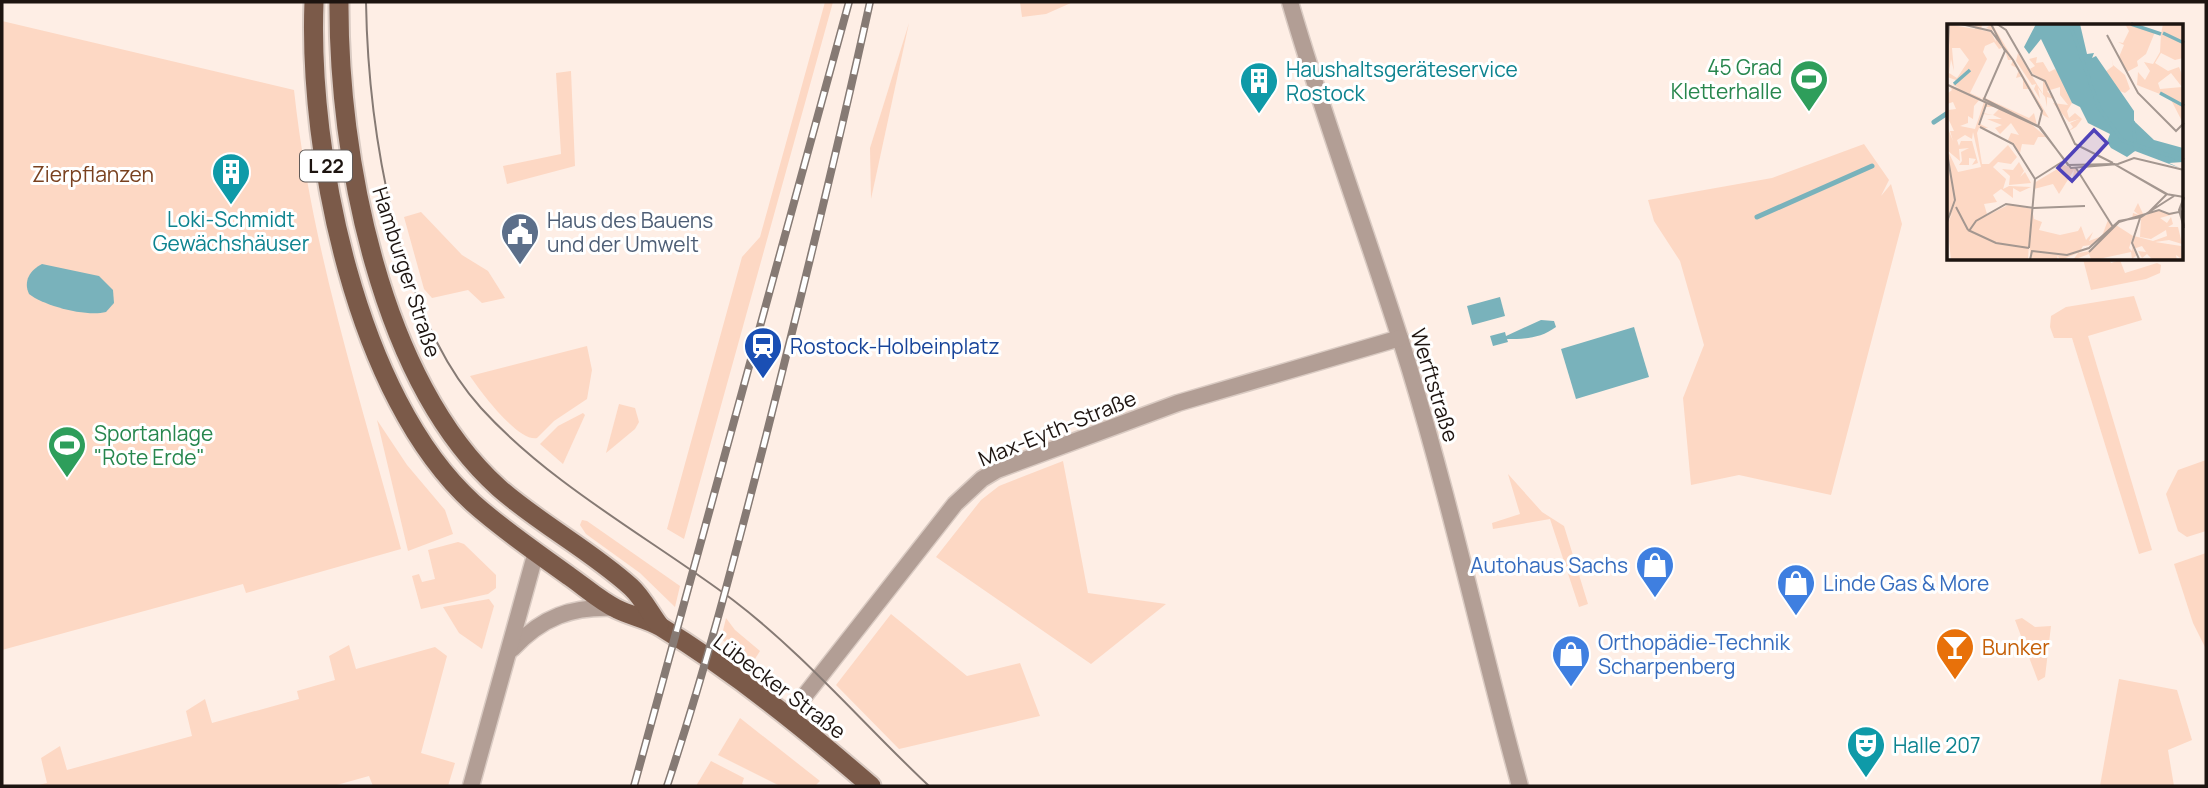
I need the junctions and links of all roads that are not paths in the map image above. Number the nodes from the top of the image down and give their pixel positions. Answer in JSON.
{"nodes":[{"id":1,"x":314,"y":2,"type":"edge"},
{"id":2,"x":339,"y":2,"type":"edge"},
{"id":3,"x":1290,"y":2,"type":"edge"},
{"id":4,"x":1400,"y":338,"type":"junction"},
{"id":5,"x":551,"y":527,"type":"junction"},
{"id":6,"x":536,"y":552,"type":"junction"},
{"id":7,"x":615,"y":608,"type":"junction"},
{"id":8,"x":659,"y":625,"type":"junction"},
{"id":9,"x":509,"y":651,"type":"junction"},
{"id":10,"x":788,"y":717,"type":"junction"},
{"id":11,"x":471,"y":786,"type":"edge"},
{"id":12,"x":871,"y":786,"type":"edge"},
{"id":13,"x":1520,"y":786,"type":"edge"}],
"edges":[{"from":1,"to":6,"type":"main road","number":"L 22"},
{"from":2,"to":5,"type":"main road","name":"Hamburger Straße","number":"L 22"},
{"from":3,"to":4,"type":"street","name":"Werftstraße"},
{"from":4,"to":10,"type":"street","name":"Max-Eyth-Straße"},
{"from":4,"to":13,"type":"street","name":"Werftstraße"},
{"from":5,"to":6,"type":"main road"},
{"from":5,"to":8,"type":"main road","name":"Lübecker Straße","number":"L 22"},
{"from":6,"to":7,"type":"main road","name":"Lübecker Straße","number":"L 22"},
{"from":6,"to":9,"type":"street"},
{"from":7,"to":8,"type":"main road","name":"Lübecker Straße","number":"L 22"},
{"from":7,"to":9,"type":"street"},
{"from":8,"to":10,"type":"main road","name":"Lübecker Straße","number":"L 22"},
{"from":9,"to":11,"type":"street"},
{"from":10,"to":12,"type":"main road","name":"Lübecker Straße","number":"L 22"}]}
